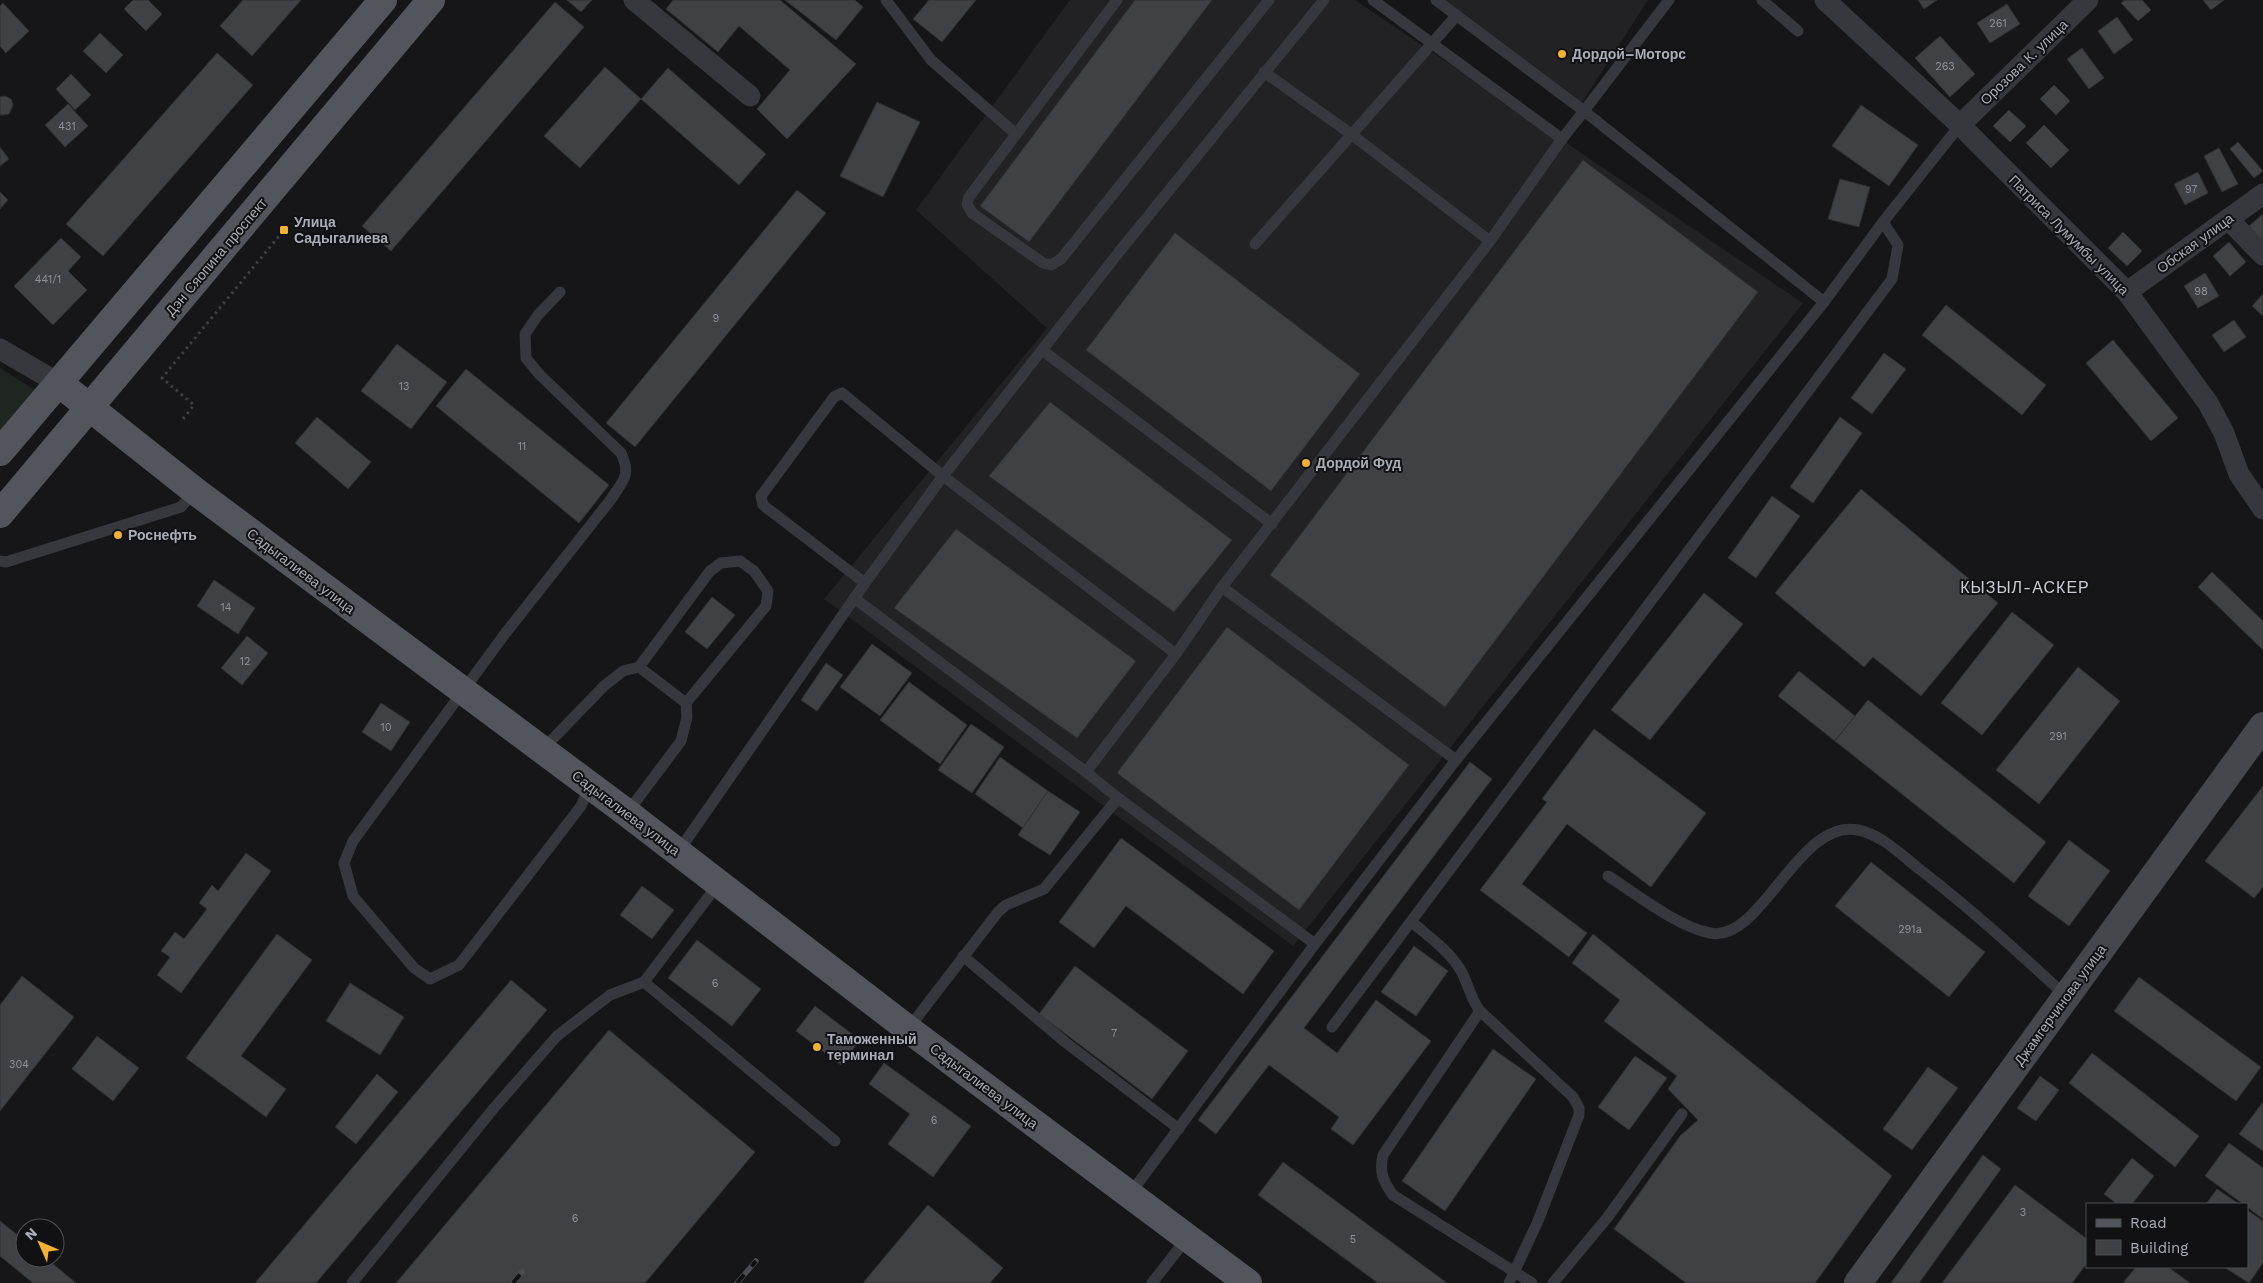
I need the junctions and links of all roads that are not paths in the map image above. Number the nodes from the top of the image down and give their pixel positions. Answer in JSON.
{"nodes":[{"id":1,"x":383,"y":0,"type":"edge"},
{"id":2,"x":431,"y":0,"type":"edge"},
{"id":3,"x":634,"y":0,"type":"edge"},
{"id":4,"x":1117,"y":0,"type":"edge"},
{"id":5,"x":1269,"y":0,"type":"edge"},
{"id":6,"x":1324,"y":0,"type":"edge"},
{"id":7,"x":1373,"y":0,"type":"edge"},
{"id":8,"x":1436,"y":0,"type":"edge"},
{"id":9,"x":1669,"y":0,"type":"edge"},
{"id":10,"x":1762,"y":0,"type":"edge"},
{"id":11,"x":1825,"y":0,"type":"edge"},
{"id":12,"x":2087,"y":1,"type":"edge"},
{"id":13,"x":891,"y":2,"type":"edge"},
{"id":14,"x":1457,"y":15,"type":"junction"},
{"id":15,"x":1798,"y":31,"type":"dead end"},
{"id":16,"x":1432,"y":45,"type":"junction"},
{"id":17,"x":1264,"y":72,"type":"junction"},
{"id":18,"x":750,"y":96,"type":"dead end"},
{"id":19,"x":1584,"y":111,"type":"junction"},
{"id":20,"x":1960,"y":125,"type":"junction"},
{"id":21,"x":1016,"y":134,"type":"junction"},
{"id":22,"x":1351,"y":134,"type":"junction"},
{"id":23,"x":1562,"y":139,"type":"junction"},
{"id":24,"x":2263,"y":194,"type":"edge"},
{"id":25,"x":2228,"y":219,"type":"junction"},
{"id":26,"x":1882,"y":222,"type":"junction"},
{"id":27,"x":1490,"y":241,"type":"junction"},
{"id":28,"x":1255,"y":244,"type":"dead end"},
{"id":29,"x":2263,"y":255,"type":"edge"},
{"id":30,"x":560,"y":292,"type":"dead end"},
{"id":31,"x":2127,"y":292,"type":"junction"},
{"id":32,"x":1824,"y":302,"type":"junction"},
{"id":33,"x":0,"y":348,"type":"edge"},
{"id":34,"x":1042,"y":350,"type":"junction"},
{"id":35,"x":60,"y":384,"type":"junction"},
{"id":36,"x":90,"y":408,"type":"junction"},
{"id":37,"x":0,"y":452,"type":"edge"},
{"id":38,"x":944,"y":476,"type":"junction"},
{"id":39,"x":195,"y":491,"type":"junction"},
{"id":40,"x":2263,"y":509,"type":"edge"},
{"id":41,"x":0,"y":514,"type":"edge"},
{"id":42,"x":1272,"y":524,"type":"junction"},
{"id":43,"x":0,"y":561,"type":"edge"},
{"id":44,"x":864,"y":583,"type":"junction"},
{"id":45,"x":1222,"y":587,"type":"junction"},
{"id":46,"x":854,"y":598,"type":"junction"},
{"id":47,"x":1176,"y":654,"type":"junction"},
{"id":48,"x":639,"y":667,"type":"junction"},
{"id":49,"x":462,"y":692,"type":"junction"},
{"id":50,"x":686,"y":702,"type":"junction"},
{"id":51,"x":2263,"y":726,"type":"edge"},
{"id":52,"x":542,"y":750,"type":"junction"},
{"id":53,"x":1456,"y":760,"type":"junction"},
{"id":54,"x":1086,"y":772,"type":"junction"},
{"id":55,"x":590,"y":786,"type":"junction"},
{"id":56,"x":1118,"y":798,"type":"junction"},
{"id":57,"x":627,"y":813,"type":"junction"},
{"id":58,"x":678,"y":852,"type":"junction"},
{"id":59,"x":1608,"y":876,"type":"dead end"},
{"id":60,"x":719,"y":883,"type":"junction"},
{"id":61,"x":1412,"y":922,"type":"junction"},
{"id":62,"x":1315,"y":944,"type":"junction"},
{"id":63,"x":963,"y":956,"type":"junction"},
{"id":64,"x":644,"y":982,"type":"junction"},
{"id":65,"x":2066,"y":996,"type":"junction"},
{"id":66,"x":1480,"y":1011,"type":"junction"},
{"id":67,"x":1332,"y":1027,"type":"dead end"},
{"id":68,"x":908,"y":1029,"type":"junction"},
{"id":69,"x":1682,"y":1114,"type":"dead end"},
{"id":70,"x":1179,"y":1129,"type":"junction"},
{"id":71,"x":835,"y":1141,"type":"dead end"},
{"id":72,"x":1130,"y":1195,"type":"junction"},
{"id":73,"x":1188,"y":1237,"type":"junction"},
{"id":74,"x":1516,"y":1272,"type":"junction"},
{"id":75,"x":352,"y":1283,"type":"edge"},
{"id":76,"x":1152,"y":1283,"type":"edge"},
{"id":77,"x":1248,"y":1283,"type":"edge"},
{"id":78,"x":1509,"y":1283,"type":"edge"},
{"id":79,"x":1532,"y":1283,"type":"edge"},
{"id":80,"x":1553,"y":1283,"type":"edge"},
{"id":81,"x":1858,"y":1283,"type":"edge"}],
"edges":[{"from":1,"to":35,"type":"main road"},
{"from":2,"to":36,"type":"main road","name":"Дэн Сяопина проспект"},
{"from":3,"to":18,"type":"street"},
{"from":4,"to":21,"type":"lane"},
{"from":5,"to":21,"type":"lane"},
{"from":6,"to":17,"type":"lane"},
{"from":7,"to":16,"type":"lane"},
{"from":8,"to":14,"type":"lane"},
{"from":9,"to":19,"type":"lane"},
{"from":10,"to":15,"type":"lane"},
{"from":11,"to":20,"type":"street","name":"Патриса Лумумбы улица"},
{"from":12,"to":20,"type":"street","name":"Орозова К. улица"},
{"from":13,"to":21,"type":"lane"},
{"from":14,"to":16,"type":"lane"},
{"from":14,"to":19,"type":"lane"},
{"from":16,"to":22,"type":"lane"},
{"from":16,"to":23,"type":"lane"},
{"from":17,"to":22,"type":"lane"},
{"from":17,"to":34,"type":"lane"},
{"from":19,"to":23,"type":"lane"},
{"from":19,"to":32,"type":"lane"},
{"from":20,"to":26,"type":"lane"},
{"from":20,"to":31,"type":"street","name":"Патриса Лумумбы улица"},
{"from":22,"to":27,"type":"lane"},
{"from":22,"to":28,"type":"lane"},
{"from":23,"to":27,"type":"lane"},
{"from":24,"to":25,"type":"street","name":"Обская улица"},
{"from":25,"to":29,"type":"street"},
{"from":25,"to":31,"type":"street","name":"Обская улица"},
{"from":26,"to":32,"type":"lane"},
{"from":26,"to":61,"type":"lane"},
{"from":27,"to":42,"type":"lane"},
{"from":30,"to":49,"type":"lane"},
{"from":31,"to":40,"type":"street","name":"Патриса Лумумбы улица"},
{"from":32,"to":53,"type":"lane"},
{"from":33,"to":35,"type":"street","name":"Садыгалиева улица"},
{"from":34,"to":38,"type":"lane"},
{"from":34,"to":42,"type":"lane"},
{"from":35,"to":36,"type":"main road","name":"Садыгалиева улица"},
{"from":35,"to":37,"type":"main road"},
{"from":36,"to":39,"type":"main road","name":"Садыгалиева улица"},
{"from":36,"to":41,"type":"main road","name":"Дэн Сяопина проспект"},
{"from":38,"to":44,"type":"lane"},
{"from":38,"to":44,"type":"lane"},
{"from":38,"to":47,"type":"lane"},
{"from":39,"to":43,"type":"lane"},
{"from":39,"to":49,"type":"main road","name":"Садыгалиева улица"},
{"from":42,"to":45,"type":"lane"},
{"from":44,"to":46,"type":"lane"},
{"from":45,"to":47,"type":"lane"},
{"from":45,"to":53,"type":"lane"},
{"from":46,"to":54,"type":"lane"},
{"from":46,"to":58,"type":"lane"},
{"from":47,"to":54,"type":"lane"},
{"from":48,"to":50,"type":"lane"},
{"from":48,"to":50,"type":"lane"},
{"from":48,"to":52,"type":"lane"},
{"from":49,"to":52,"type":"main road","name":"Садыгалиева улица"},
{"from":49,"to":55,"type":"lane"},
{"from":50,"to":57,"type":"lane"},
{"from":51,"to":65,"type":"street","name":"Джамгерчинова улица"},
{"from":52,"to":55,"type":"main road","name":"Садыгалиева улица"},
{"from":53,"to":62,"type":"lane"},
{"from":54,"to":56,"type":"lane"},
{"from":55,"to":57,"type":"main road","name":"Садыгалиева улица"},
{"from":56,"to":62,"type":"lane"},
{"from":56,"to":63,"type":"lane"},
{"from":57,"to":58,"type":"main road","name":"Садыгалиева улица"},
{"from":58,"to":60,"type":"main road","name":"Садыгалиева улица"},
{"from":59,"to":65,"type":"lane"},
{"from":60,"to":64,"type":"lane"},
{"from":60,"to":68,"type":"main road","name":"Садыгалиева улица"},
{"from":61,"to":66,"type":"lane"},
{"from":61,"to":67,"type":"lane"},
{"from":62,"to":70,"type":"lane"},
{"from":63,"to":68,"type":"lane"},
{"from":63,"to":70,"type":"lane"},
{"from":64,"to":71,"type":"lane"},
{"from":64,"to":75,"type":"lane"},
{"from":65,"to":81,"type":"street","name":"Джамгерчинова улица"},
{"from":66,"to":74,"type":"lane"},
{"from":66,"to":74,"type":"lane"},
{"from":68,"to":72,"type":"main road","name":"Садыгалиева улица"},
{"from":69,"to":80,"type":"lane"},
{"from":70,"to":72,"type":"lane"},
{"from":72,"to":73,"type":"main road","name":"Садыгалиева улица"},
{"from":73,"to":76,"type":"lane"},
{"from":73,"to":77,"type":"main road","name":"Садыгалиева улица"},
{"from":74,"to":78,"type":"lane"},
{"from":74,"to":79,"type":"lane"}]}
